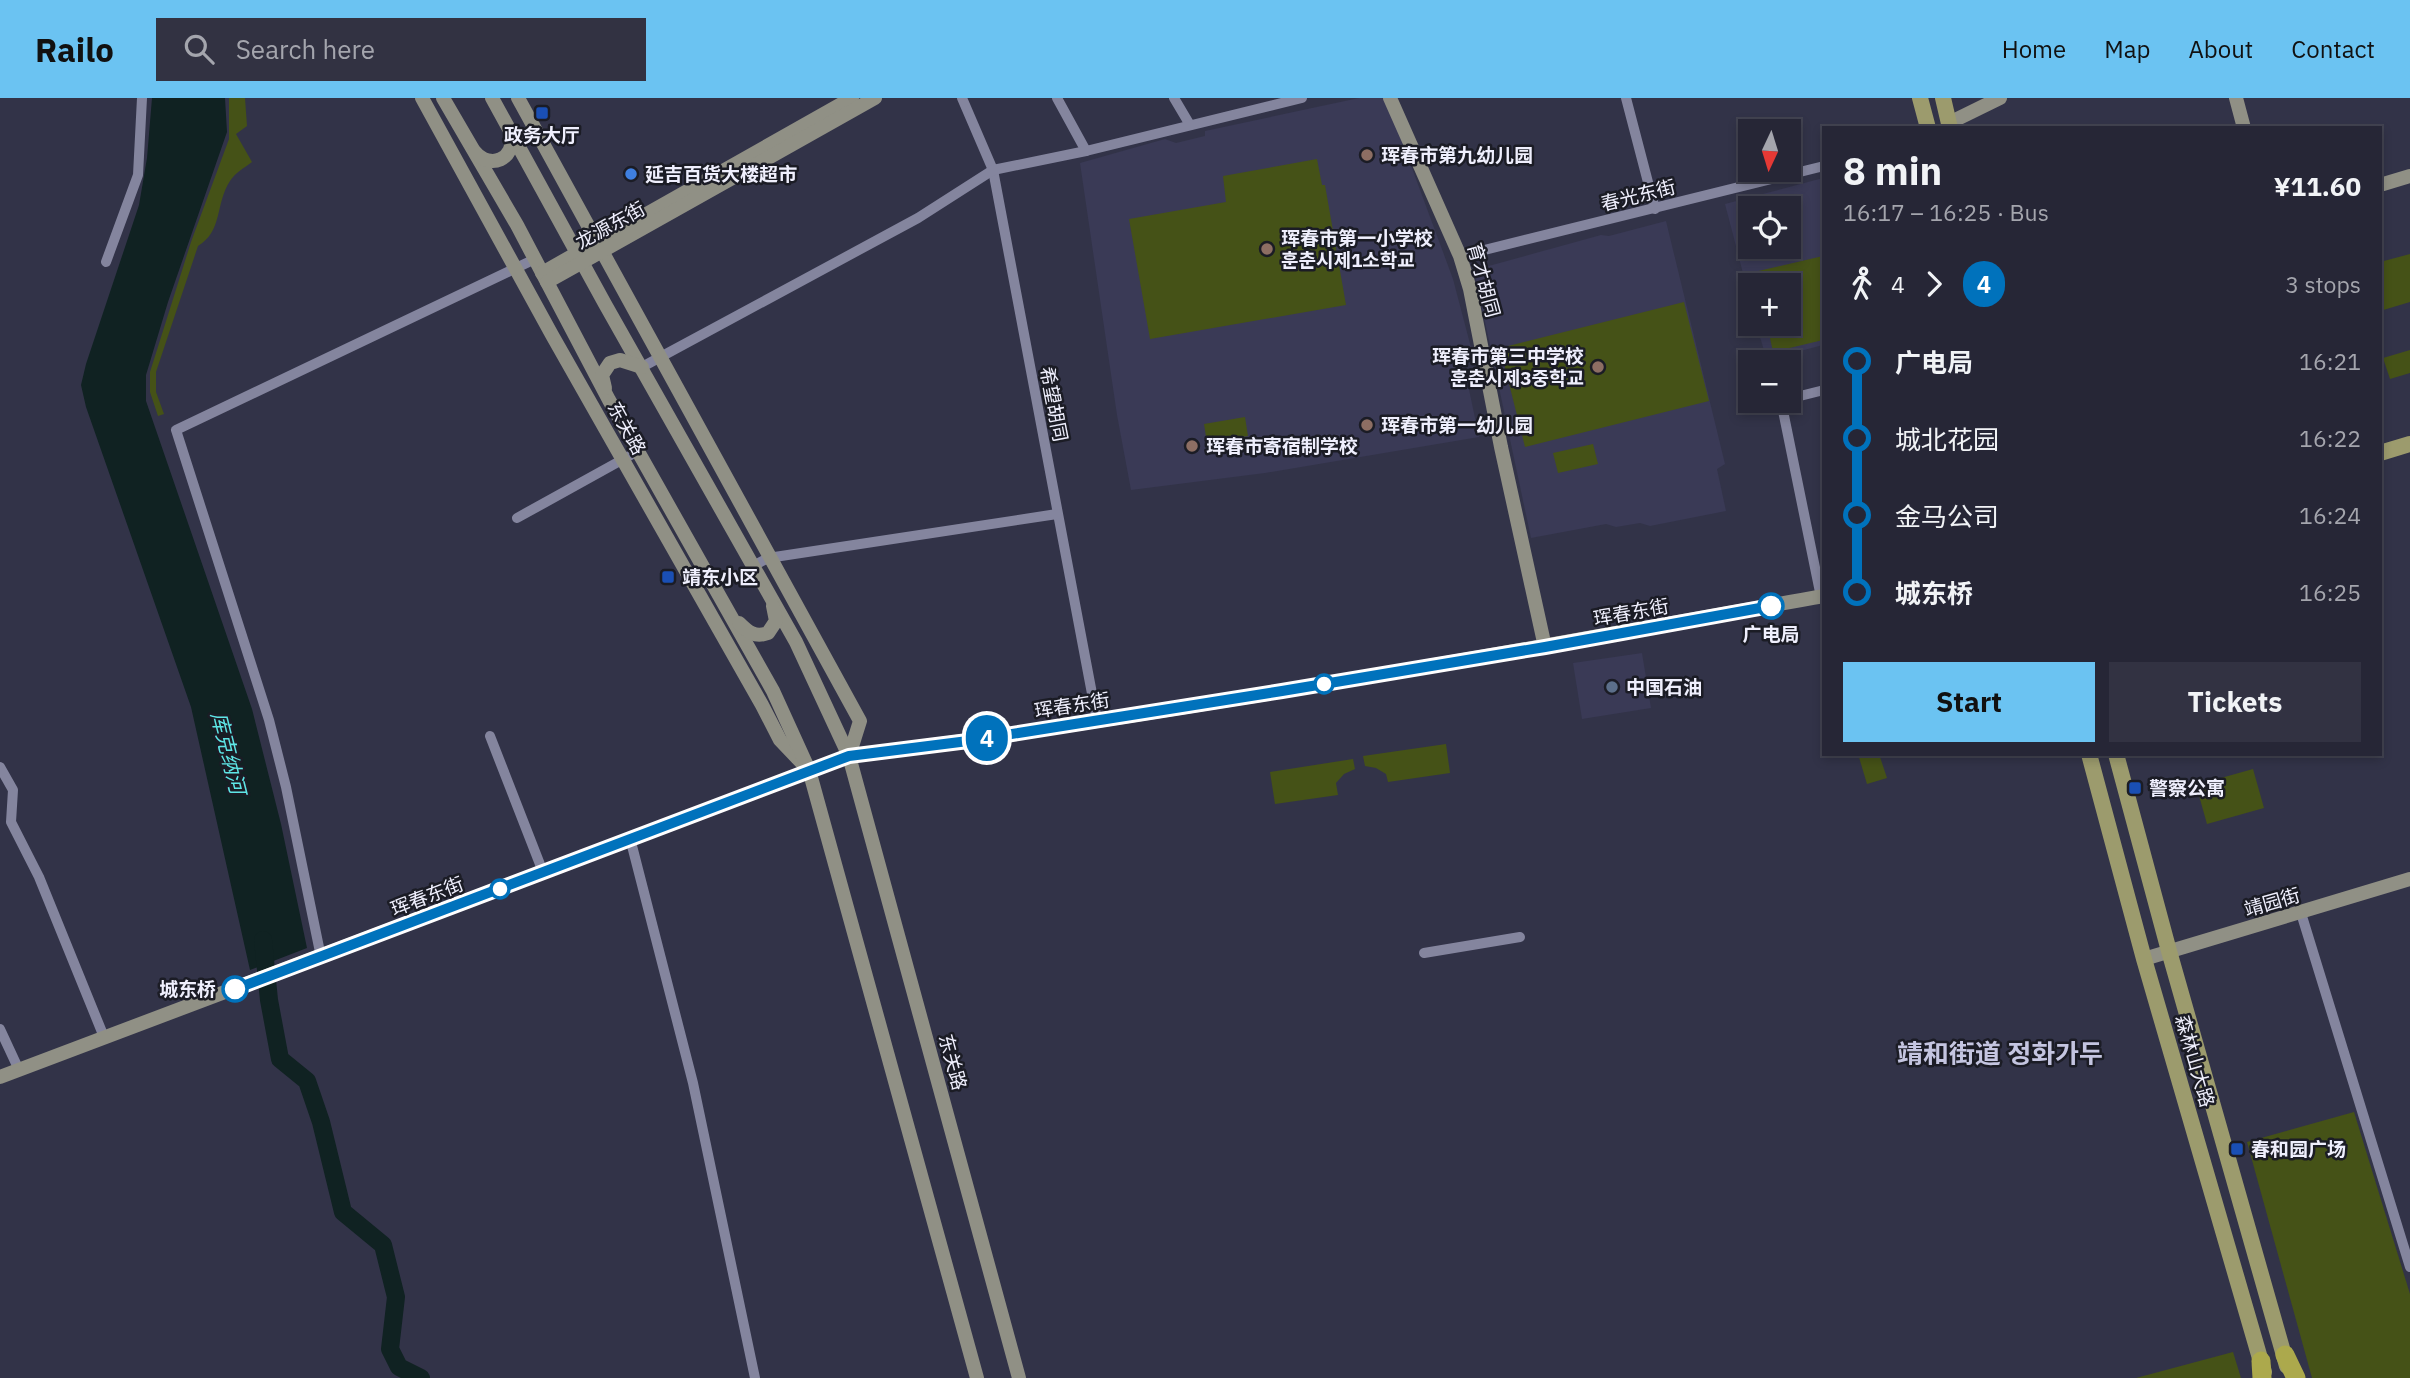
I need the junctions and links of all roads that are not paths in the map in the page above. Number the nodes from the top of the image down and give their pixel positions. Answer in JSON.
{"nodes":[{"id":1,"x":142,"y":98,"type":"edge"},
{"id":2,"x":422,"y":98,"type":"edge"},
{"id":3,"x":443,"y":98,"type":"edge"},
{"id":4,"x":492,"y":98,"type":"edge"},
{"id":5,"x":517,"y":98,"type":"edge"},
{"id":6,"x":852,"y":98,"type":"edge"},
{"id":7,"x":875,"y":98,"type":"edge"},
{"id":8,"x":962,"y":98,"type":"edge"},
{"id":9,"x":1057,"y":98,"type":"edge"},
{"id":10,"x":1174,"y":98,"type":"edge"},
{"id":11,"x":1302,"y":98,"type":"edge"},
{"id":12,"x":1390,"y":98,"type":"edge"},
{"id":13,"x":1626,"y":98,"type":"edge"},
{"id":14,"x":1920,"y":98,"type":"edge"},
{"id":15,"x":1943,"y":98,"type":"edge"},
{"id":16,"x":2000,"y":98,"type":"edge"},
{"id":17,"x":2236,"y":98,"type":"edge"},
{"id":18,"x":1190,"y":125,"type":"junction"},
{"id":19,"x":1949,"y":125,"type":"edge"},
{"id":20,"x":1927,"y":126,"type":"edge"},
{"id":21,"x":2244,"y":126,"type":"edge"},
{"id":22,"x":508,"y":127,"type":"junction"},
{"id":23,"x":467,"y":142,"type":"junction"},
{"id":24,"x":1086,"y":150,"type":"junction"},
{"id":25,"x":1822,"y":167,"type":"edge"},
{"id":26,"x":993,"y":170,"type":"junction"},
{"id":27,"x":2410,"y":176,"type":"edge"},
{"id":28,"x":2382,"y":185,"type":"edge"},
{"id":29,"x":1655,"y":209,"type":"junction"},
{"id":30,"x":599,"y":246,"type":"junction"},
{"id":31,"x":1460,"y":256,"type":"junction"},
{"id":32,"x":580,"y":257,"type":"junction"},
{"id":33,"x":107,"y":262,"type":"dead end"},
{"id":34,"x":517,"y":268,"type":"junction"},
{"id":35,"x":541,"y":271,"type":"junction"},
{"id":36,"x":660,"y":357,"type":"junction"},
{"id":37,"x":642,"y":367,"type":"junction"},
{"id":38,"x":1822,"y":390,"type":"edge"},
{"id":39,"x":1801,"y":396,"type":"edge"},
{"id":40,"x":610,"y":400,"type":"junction"},
{"id":41,"x":1784,"y":413,"type":"edge"},
{"id":42,"x":2410,"y":444,"type":"edge"},
{"id":43,"x":638,"y":451,"type":"junction"},
{"id":44,"x":2382,"y":452,"type":"edge"},
{"id":45,"x":2410,"y":455,"type":"edge"},
{"id":46,"x":623,"y":460,"type":"junction"},
{"id":47,"x":2382,"y":463,"type":"edge"},
{"id":48,"x":1057,"y":514,"type":"junction"},
{"id":49,"x":517,"y":518,"type":"dead end"},
{"id":50,"x":771,"y":558,"type":"junction"},
{"id":51,"x":753,"y":566,"type":"junction"},
{"id":52,"x":770,"y":596,"type":"junction"},
{"id":53,"x":1822,"y":597,"type":"edge"},
{"id":54,"x":729,"y":612,"type":"junction"},
{"id":55,"x":1545,"y":647,"type":"junction"},
{"id":56,"x":1097,"y":720,"type":"junction"},
{"id":57,"x":490,"y":736,"type":"dead end"},
{"id":58,"x":849,"y":756,"type":"junction"},
{"id":59,"x":2090,"y":756,"type":"edge"},
{"id":60,"x":2117,"y":756,"type":"edge"},
{"id":61,"x":0,"y":767,"type":"edge"},
{"id":62,"x":809,"y":771,"type":"junction"},
{"id":63,"x":630,"y":838,"type":"junction"},
{"id":64,"x":543,"y":872,"type":"junction"},
{"id":65,"x":2410,"y":879,"type":"edge"},
{"id":66,"x":2301,"y":914,"type":"junction"},
{"id":67,"x":1520,"y":937,"type":"dead end"},
{"id":68,"x":2169,"y":951,"type":"junction"},
{"id":69,"x":1424,"y":953,"type":"dead end"},
{"id":70,"x":317,"y":958,"type":"junction"},
{"id":71,"x":2144,"y":959,"type":"junction"},
{"id":72,"x":0,"y":1029,"type":"edge"},
{"id":73,"x":104,"y":1037,"type":"junction"},
{"id":74,"x":19,"y":1070,"type":"junction"},
{"id":75,"x":0,"y":1077,"type":"edge"},
{"id":76,"x":2410,"y":1267,"type":"edge"},
{"id":77,"x":2284,"y":1355,"type":"junction"},
{"id":78,"x":2263,"y":1372,"type":"edge"},
{"id":79,"x":755,"y":1378,"type":"edge"},
{"id":80,"x":977,"y":1378,"type":"edge"},
{"id":81,"x":1019,"y":1378,"type":"edge"},
{"id":82,"x":2291,"y":1378,"type":"edge"},
{"id":83,"x":2296,"y":1378,"type":"edge"}],
"edges":[{"from":1,"to":33,"type":"street"},
{"from":2,"to":34,"type":"main road","name":"东关路"},
{"from":3,"to":23,"type":"main road","name":"东关路"},
{"from":4,"to":22,"type":"main road","name":"东关路"},
{"from":5,"to":30,"type":"main road"},
{"from":6,"to":30,"type":"main road","name":"龙源东街"},
{"from":7,"to":30,"type":"main road","name":"龙源东街"},
{"from":8,"to":26,"type":"street","name":"希望胡同"},
{"from":9,"to":24,"type":"street"},
{"from":10,"to":18,"type":"street"},
{"from":11,"to":18,"type":"street"},
{"from":12,"to":31,"type":"main road","name":"育才胡同"},
{"from":13,"to":29,"type":"street"},
{"from":14,"to":20,"type":"main road"},
{"from":15,"to":19,"type":"main road"},
{"from":16,"to":19,"type":"main road"},
{"from":17,"to":21,"type":"main road"},
{"from":18,"to":24,"type":"street"},
{"from":22,"to":23,"type":"main road"},
{"from":22,"to":32,"type":"main road","name":"东关路"},
{"from":23,"to":35,"type":"main road","name":"东关路"},
{"from":24,"to":26,"type":"street"},
{"from":25,"to":29,"type":"street","name":"春光东街"},
{"from":26,"to":36,"type":"street"},
{"from":26,"to":48,"type":"street","name":"希望胡同"},
{"from":27,"to":28,"type":"main road"},
{"from":29,"to":31,"type":"street","name":"春光东街"},
{"from":30,"to":32,"type":"main road","name":"龙源东街"},
{"from":30,"to":36,"type":"main road"},
{"from":31,"to":55,"type":"main road","name":"育才胡同"},
{"from":32,"to":35,"type":"main road","name":"龙源东街"},
{"from":32,"to":37,"type":"main road","name":"东关路"},
{"from":34,"to":35,"type":"street"},
{"from":34,"to":46,"type":"main road","name":"东关路"},
{"from":34,"to":70,"type":"street"},
{"from":35,"to":40,"type":"main road","name":"东关路"},
{"from":36,"to":37,"type":"street"},
{"from":36,"to":50,"type":"main road"},
{"from":37,"to":40,"type":"main road"},
{"from":37,"to":51,"type":"main road","name":"东关路"},
{"from":38,"to":39,"type":"street"},
{"from":40,"to":43,"type":"main road","name":"东关路"},
{"from":41,"to":53,"type":"street"},
{"from":42,"to":44,"type":"main road"},
{"from":43,"to":46,"type":"street"},
{"from":43,"to":54,"type":"main road","name":"东关路"},
{"from":45,"to":47,"type":"main road"},
{"from":46,"to":49,"type":"street"},
{"from":46,"to":62,"type":"main road","name":"东关路"},
{"from":48,"to":50,"type":"street"},
{"from":48,"to":56,"type":"street","name":"希望胡同"},
{"from":50,"to":51,"type":"street"},
{"from":50,"to":58,"type":"main road"},
{"from":51,"to":52,"type":"main road","name":"东关路"},
{"from":52,"to":54,"type":"main road"},
{"from":52,"to":58,"type":"main road","name":"东关路"},
{"from":53,"to":55,"type":"main road","name":"珲春东街"},
{"from":54,"to":62,"type":"main road","name":"东关路"},
{"from":55,"to":56,"type":"main road","name":"珲春东街"},
{"from":56,"to":58,"type":"main road","name":"珲春东街"},
{"from":57,"to":64,"type":"street"},
{"from":58,"to":62,"type":"main road","name":"珲春东街"},
{"from":58,"to":81,"type":"main road","name":"东关路"},
{"from":59,"to":71,"type":"main road","name":"森林山大路"},
{"from":60,"to":68,"type":"main road","name":"森林山大路"},
{"from":61,"to":73,"type":"street"},
{"from":62,"to":63,"type":"main road","name":"珲春东街"},
{"from":62,"to":80,"type":"main road","name":"东关路"},
{"from":63,"to":64,"type":"main road","name":"珲春东街"},
{"from":63,"to":79,"type":"street"},
{"from":64,"to":70,"type":"main road","name":"珲春东街"},
{"from":65,"to":66,"type":"main road","name":"靖园街"},
{"from":66,"to":68,"type":"main road","name":"靖园街"},
{"from":66,"to":76,"type":"street"},
{"from":67,"to":69,"type":"street"},
{"from":68,"to":71,"type":"main road","name":"靖园街"},
{"from":68,"to":77,"type":"main road","name":"森林山大路"},
{"from":70,"to":73,"type":"main road","name":"珲春东街"},
{"from":71,"to":78,"type":"main road","name":"森林山大路"},
{"from":72,"to":74,"type":"street"},
{"from":73,"to":74,"type":"main road","name":"珲春东街"},
{"from":74,"to":75,"type":"main road","name":"珲春东街"},
{"from":77,"to":82,"type":"main road","name":"森林山大路"},
{"from":77,"to":83,"type":"highway"}]}
